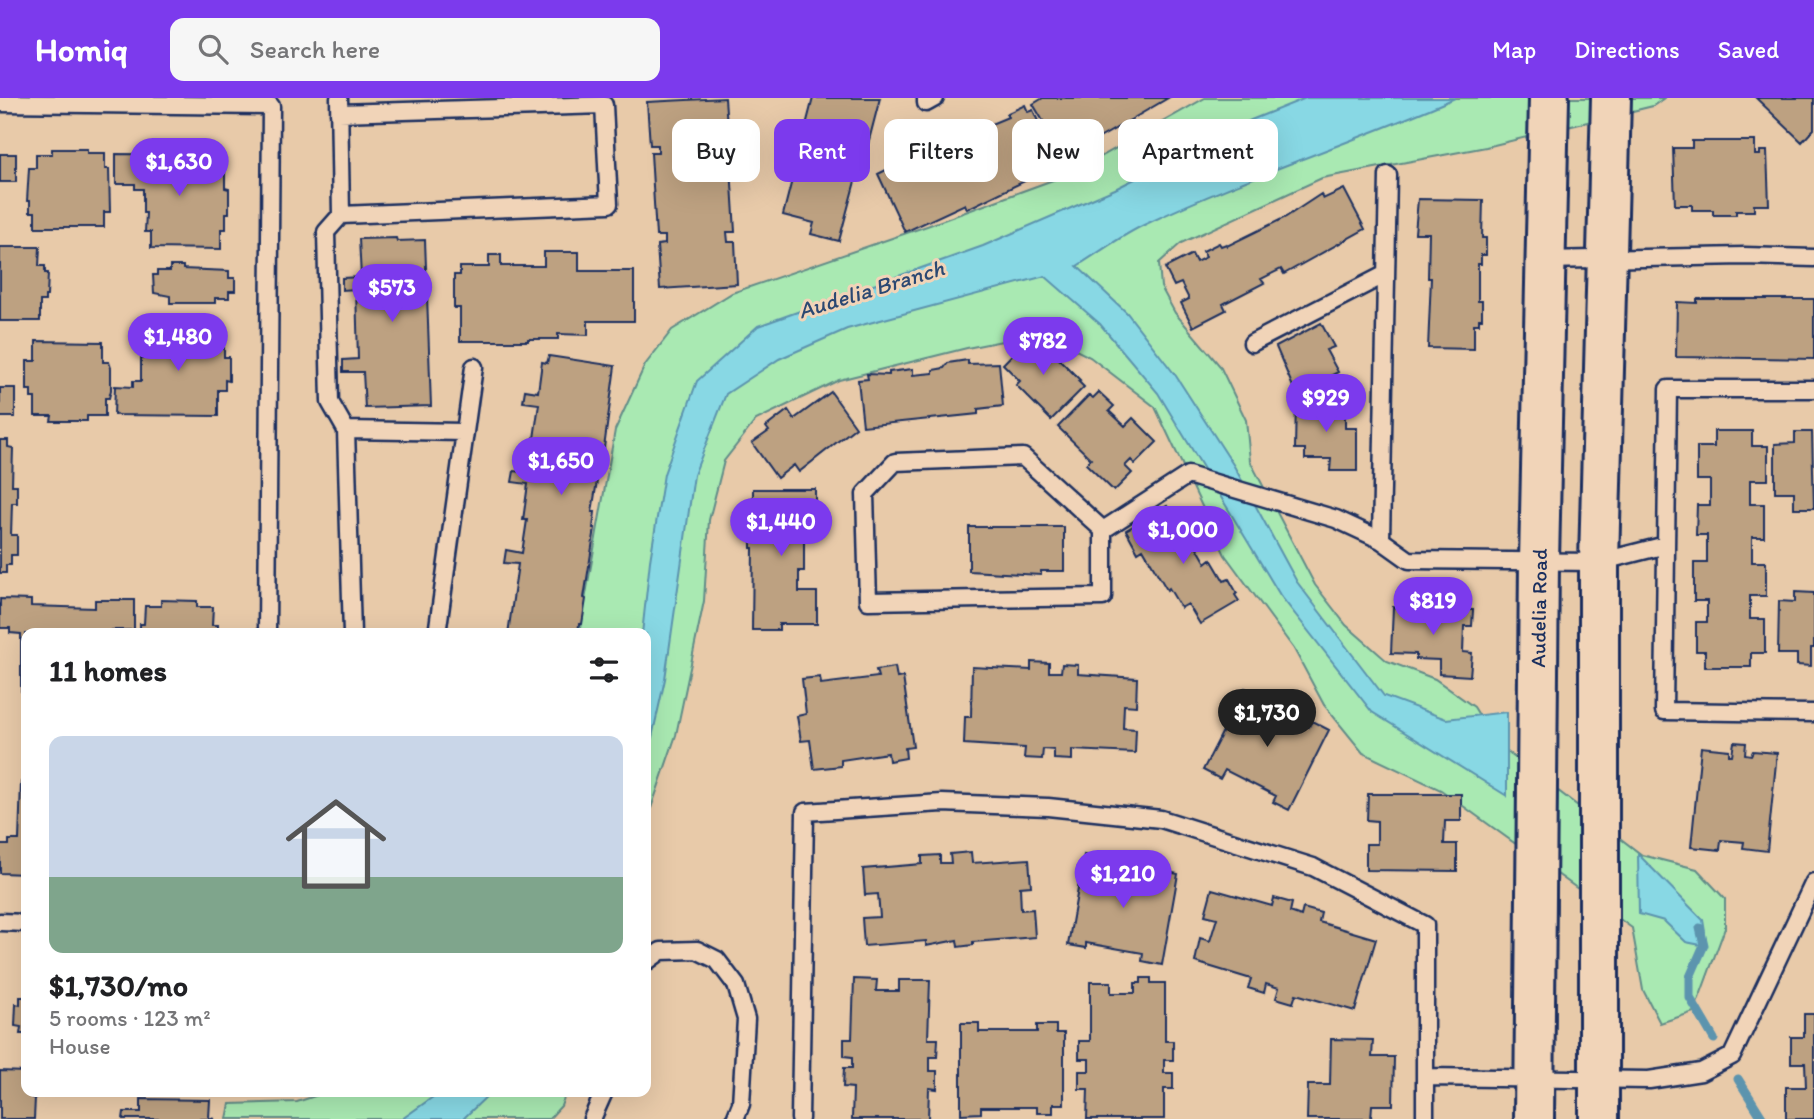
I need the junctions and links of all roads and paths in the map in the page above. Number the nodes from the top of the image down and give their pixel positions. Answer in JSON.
{"nodes":[{"id":1,"x":926,"y":98,"type":"edge"},
{"id":2,"x":936,"y":98,"type":"edge"},
{"id":3,"x":39,"y":101,"type":"edge"},
{"id":4,"x":271,"y":102,"type":"edge"},
{"id":5,"x":1611,"y":102,"type":"edge"},
{"id":6,"x":0,"y":103,"type":"edge"},
{"id":7,"x":339,"y":105,"type":"edge"},
{"id":8,"x":1549,"y":109,"type":"edge"},
{"id":9,"x":1388,"y":176,"type":"dead end"},
{"id":10,"x":341,"y":215,"type":"junction"},
{"id":11,"x":1606,"y":257,"type":"junction"},
{"id":12,"x":1814,"y":258,"type":"edge"},
{"id":13,"x":1544,"y":260,"type":"junction"},
{"id":14,"x":1386,"y":274,"type":"junction"},
{"id":15,"x":1252,"y":343,"type":"dead end"},
{"id":16,"x":474,"y":367,"type":"dead end"},
{"id":17,"x":1814,"y":389,"type":"edge"},
{"id":18,"x":346,"y":430,"type":"junction"},
{"id":19,"x":464,"y":432,"type":"junction"},
{"id":20,"x":1103,"y":530,"type":"junction"},
{"id":21,"x":1381,"y":540,"type":"junction"},
{"id":22,"x":1666,"y":545,"type":"junction"},
{"id":23,"x":1539,"y":562,"type":"junction"},
{"id":24,"x":1599,"y":562,"type":"junction"},
{"id":25,"x":267,"y":628,"type":"edge"},
{"id":26,"x":352,"y":628,"type":"edge"},
{"id":27,"x":438,"y":628,"type":"edge"},
{"id":28,"x":1814,"y":713,"type":"edge"},
{"id":29,"x":1814,"y":882,"type":"edge"},
{"id":30,"x":0,"y":922,"type":"edge"},
{"id":31,"x":21,"y":923,"type":"edge"},
{"id":32,"x":651,"y":958,"type":"edge"},
{"id":33,"x":1426,"y":1077,"type":"junction"},
{"id":34,"x":1534,"y":1080,"type":"junction"},
{"id":35,"x":1600,"y":1081,"type":"junction"},
{"id":36,"x":602,"y":1097,"type":"edge"},
{"id":37,"x":592,"y":1119,"type":"edge"},
{"id":38,"x":735,"y":1119,"type":"edge"},
{"id":39,"x":800,"y":1119,"type":"edge"},
{"id":40,"x":1424,"y":1119,"type":"edge"},
{"id":41,"x":1534,"y":1119,"type":"edge"},
{"id":42,"x":1600,"y":1119,"type":"edge"}],
"edges":[{"from":1,"to":2,"type":"lane"},
{"from":3,"to":4,"type":"lane"},
{"from":3,"to":6,"type":"lane"},
{"from":4,"to":25,"type":"lane"},
{"from":5,"to":11,"type":"main road"},
{"from":7,"to":10,"type":"lane"},
{"from":7,"to":10,"type":"lane"},
{"from":8,"to":13,"type":"main road","name":"Audelia Road"},
{"from":9,"to":14,"type":"lane"},
{"from":10,"to":18,"type":"lane"},
{"from":11,"to":12,"type":"lane"},
{"from":11,"to":13,"type":"lane"},
{"from":11,"to":24,"type":"main road"},
{"from":13,"to":23,"type":"main road","name":"Audelia Road"},
{"from":14,"to":15,"type":"lane"},
{"from":14,"to":21,"type":"lane"},
{"from":16,"to":19,"type":"lane"},
{"from":17,"to":22,"type":"lane"},
{"from":18,"to":19,"type":"lane"},
{"from":18,"to":26,"type":"lane"},
{"from":19,"to":27,"type":"lane"},
{"from":20,"to":20,"type":"lane"},
{"from":20,"to":21,"type":"lane"},
{"from":21,"to":23,"type":"lane"},
{"from":22,"to":24,"type":"lane"},
{"from":22,"to":28,"type":"lane"},
{"from":23,"to":24,"type":"lane"},
{"from":23,"to":34,"type":"main road","name":"Audelia Road"},
{"from":24,"to":35,"type":"main road"},
{"from":29,"to":35,"type":"lane"},
{"from":30,"to":31,"type":"lane"},
{"from":32,"to":38,"type":"lane"},
{"from":33,"to":34,"type":"lane"},
{"from":33,"to":39,"type":"lane"},
{"from":33,"to":40,"type":"lane"},
{"from":34,"to":35,"type":"lane"},
{"from":34,"to":41,"type":"main road","name":"Audelia Road"},
{"from":35,"to":42,"type":"main road"},
{"from":36,"to":37,"type":"lane"}]}
